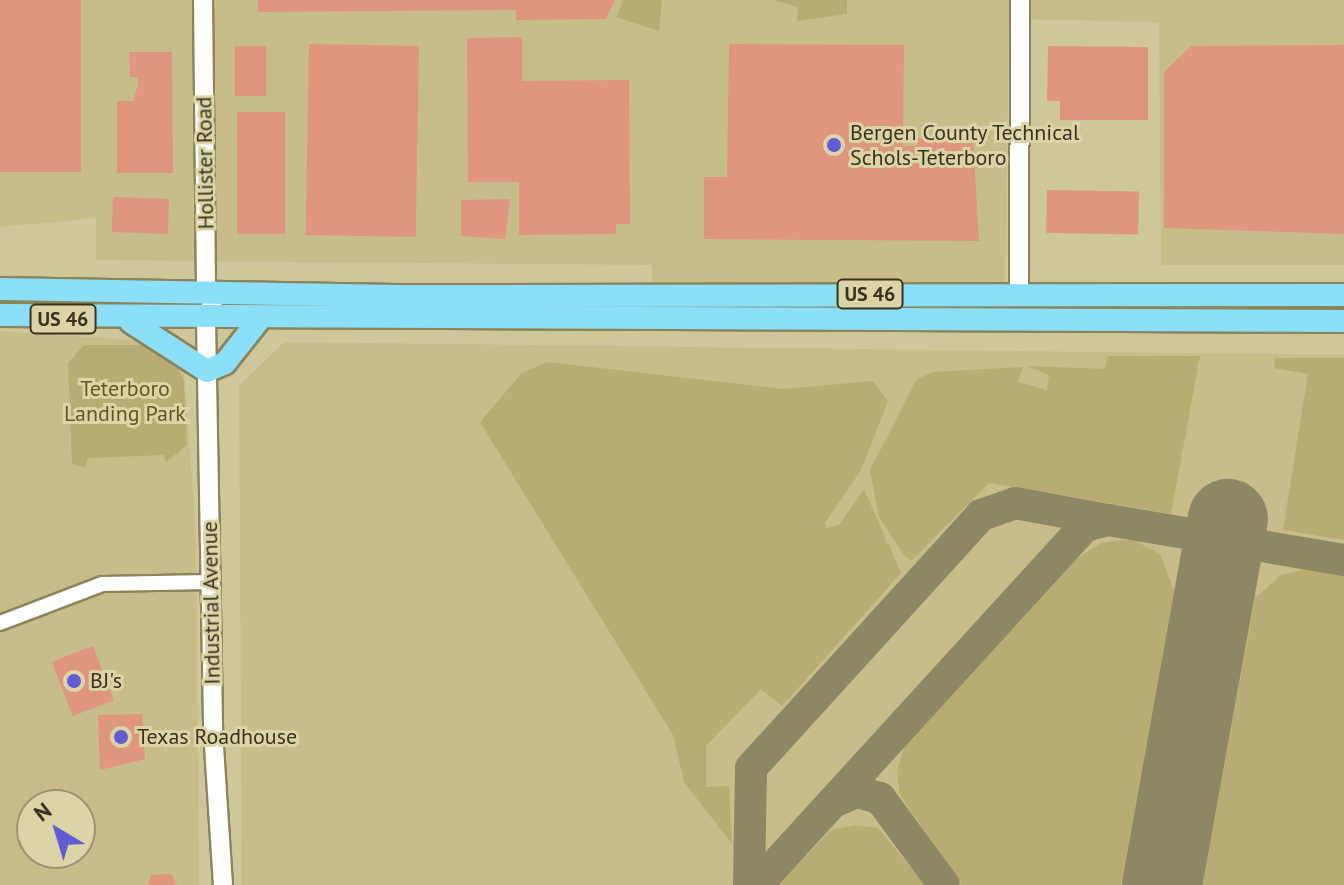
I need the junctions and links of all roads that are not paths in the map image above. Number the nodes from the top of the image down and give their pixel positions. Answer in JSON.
{"nodes":[{"id":1,"x":203,"y":0,"type":"edge"},
{"id":2,"x":1020,"y":0,"type":"edge"},
{"id":3,"x":0,"y":289,"type":"edge"},
{"id":4,"x":163,"y":294,"type":"junction"},
{"id":5,"x":206,"y":294,"type":"junction"},
{"id":6,"x":1019,"y":295,"type":"junction"},
{"id":7,"x":1344,"y":295,"type":"edge"},
{"id":8,"x":396,"y":296,"type":"junction"},
{"id":9,"x":1344,"y":313,"type":"edge"},
{"id":10,"x":0,"y":315,"type":"edge"},
{"id":11,"x":126,"y":320,"type":"junction"},
{"id":12,"x":206,"y":320,"type":"junction"},
{"id":13,"x":259,"y":320,"type":"junction"},
{"id":14,"x":1291,"y":321,"type":"junction"},
{"id":15,"x":1344,"y":321,"type":"edge"},
{"id":16,"x":207,"y":371,"type":"junction"},
{"id":17,"x":210,"y":582,"type":"junction"},
{"id":18,"x":0,"y":623,"type":"edge"},
{"id":19,"x":223,"y":885,"type":"edge"}],
"edges":[{"from":1,"to":5,"type":"street","name":"Hollister Road"},
{"from":2,"to":6,"type":"street"},
{"from":3,"to":4,"type":"highway","number":"US 46"},
{"from":4,"to":5,"type":"highway","number":"US 46"},
{"from":4,"to":12,"type":"highway"},
{"from":5,"to":8,"type":"highway","number":"US 46"},
{"from":5,"to":12,"type":"street","name":"Hollister Road"},
{"from":6,"to":7,"type":"highway","number":"US 46"},
{"from":6,"to":8,"type":"highway","number":"US 46"},
{"from":8,"to":12,"type":"highway"},
{"from":9,"to":14,"type":"highway"},
{"from":10,"to":11,"type":"highway","number":"US 46"},
{"from":11,"to":12,"type":"highway","number":"US 46"},
{"from":11,"to":16,"type":"highway"},
{"from":12,"to":13,"type":"highway","number":"US 46"},
{"from":12,"to":16,"type":"street","name":"Industrial Avenue"},
{"from":13,"to":14,"type":"highway","number":"US 46"},
{"from":13,"to":16,"type":"highway"},
{"from":14,"to":15,"type":"highway","number":"US 46"},
{"from":16,"to":17,"type":"street","name":"Industrial Avenue"},
{"from":17,"to":18,"type":"street"},
{"from":17,"to":19,"type":"street","name":"Industrial Avenue"}]}
